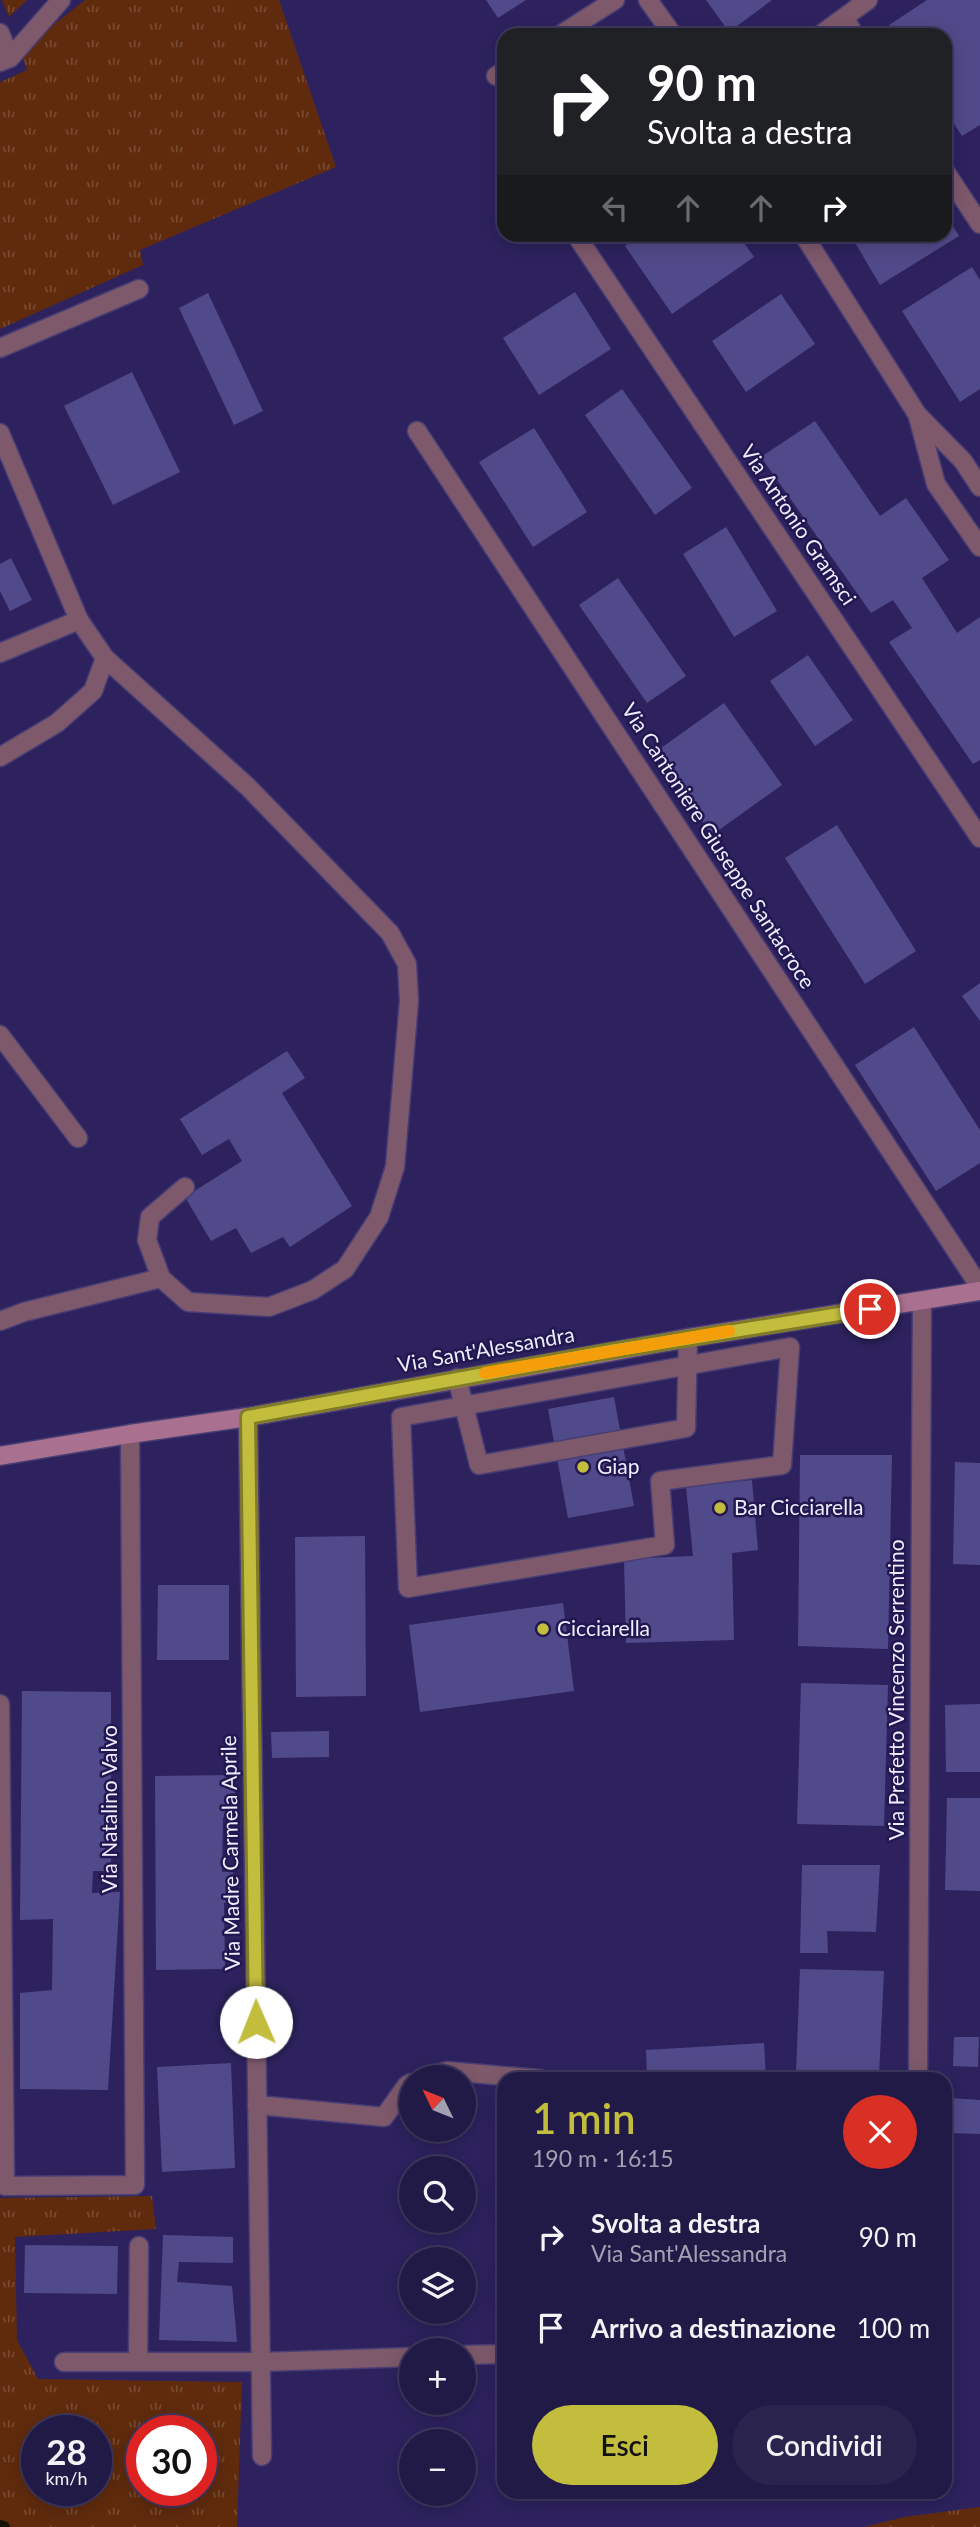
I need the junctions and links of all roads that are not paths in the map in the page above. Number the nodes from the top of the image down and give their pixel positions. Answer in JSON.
{"nodes":[{"id":1,"x":61,"y":0,"type":"edge"},
{"id":2,"x":615,"y":0,"type":"edge"},
{"id":3,"x":648,"y":0,"type":"edge"},
{"id":4,"x":867,"y":0,"type":"edge"},
{"id":5,"x":844,"y":18,"type":"junction"},
{"id":6,"x":571,"y":28,"type":"edge"},
{"id":7,"x":668,"y":28,"type":"edge"},
{"id":8,"x":830,"y":28,"type":"edge"},
{"id":9,"x":850,"y":28,"type":"edge"},
{"id":10,"x":0,"y":33,"type":"edge"},
{"id":11,"x":5,"y":60,"type":"edge"},
{"id":12,"x":952,"y":182,"type":"edge"},
{"id":13,"x":980,"y":224,"type":"edge"},
{"id":14,"x":581,"y":242,"type":"edge"},
{"id":15,"x":808,"y":242,"type":"edge"},
{"id":16,"x":139,"y":289,"type":"dead end"},
{"id":17,"x":0,"y":348,"type":"edge"},
{"id":18,"x":917,"y":414,"type":"junction"},
{"id":19,"x":417,"y":431,"type":"dead end"},
{"id":20,"x":0,"y":433,"type":"edge"},
{"id":21,"x":980,"y":486,"type":"edge"},
{"id":22,"x":980,"y":547,"type":"edge"},
{"id":23,"x":79,"y":620,"type":"junction"},
{"id":24,"x":0,"y":653,"type":"edge"},
{"id":25,"x":105,"y":658,"type":"junction"},
{"id":26,"x":0,"y":757,"type":"edge"},
{"id":27,"x":980,"y":838,"type":"edge"},
{"id":28,"x":0,"y":1035,"type":"edge"},
{"id":29,"x":78,"y":1138,"type":"dead end"},
{"id":30,"x":185,"y":1187,"type":"dead end"},
{"id":31,"x":162,"y":1278,"type":"junction"},
{"id":32,"x":980,"y":1289,"type":"edge"},
{"id":33,"x":922,"y":1301,"type":"junction"},
{"id":34,"x":0,"y":1321,"type":"edge"},
{"id":35,"x":688,"y":1338,"type":"junction"},
{"id":36,"x":687,"y":1365,"type":"junction"},
{"id":37,"x":457,"y":1378,"type":"junction"},
{"id":38,"x":464,"y":1406,"type":"junction"},
{"id":39,"x":248,"y":1417,"type":"junction"},
{"id":40,"x":130,"y":1434,"type":"junction"},
{"id":41,"x":0,"y":1456,"type":"edge"},
{"id":42,"x":0,"y":1704,"type":"edge"},
{"id":43,"x":918,"y":2072,"type":"edge"},
{"id":44,"x":476,"y":2073,"type":"edge"},
{"id":45,"x":497,"y":2075,"type":"edge"},
{"id":46,"x":399,"y":2096,"type":"edge"},
{"id":47,"x":257,"y":2105,"type":"junction"},
{"id":48,"x":139,"y":2246,"type":"dead end"},
{"id":49,"x":497,"y":2354,"type":"edge"},
{"id":50,"x":476,"y":2355,"type":"edge"},
{"id":51,"x":399,"y":2357,"type":"edge"},
{"id":52,"x":64,"y":2362,"type":"dead end"},
{"id":53,"x":138,"y":2362,"type":"junction"},
{"id":54,"x":261,"y":2362,"type":"junction"},
{"id":55,"x":262,"y":2456,"type":"dead end"}],
"edges":[{"from":1,"to":11,"type":"street"},
{"from":2,"to":6,"type":"street"},
{"from":3,"to":7,"type":"street"},
{"from":4,"to":5,"type":"street"},
{"from":5,"to":8,"type":"street"},
{"from":5,"to":9,"type":"street"},
{"from":10,"to":11,"type":"street"},
{"from":12,"to":13,"type":"street"},
{"from":14,"to":27,"type":"street","name":"Via Antonio Gramsci"},
{"from":15,"to":18,"type":"street"},
{"from":16,"to":17,"type":"street"},
{"from":18,"to":21,"type":"street"},
{"from":18,"to":22,"type":"street"},
{"from":19,"to":32,"type":"street","name":"Via Cantoniere Giuseppe Santacroce"},
{"from":20,"to":23,"type":"street"},
{"from":23,"to":24,"type":"street"},
{"from":23,"to":25,"type":"street"},
{"from":25,"to":26,"type":"street"},
{"from":25,"to":31,"type":"street"},
{"from":28,"to":29,"type":"street"},
{"from":30,"to":31,"type":"street"},
{"from":31,"to":34,"type":"street"},
{"from":32,"to":33,"type":"street","name":"Via Sant'Alessandra"},
{"from":33,"to":35,"type":"street","name":"Via Sant'Alessandra"},
{"from":33,"to":43,"type":"street","name":"Via Prefetto Vincenzo Serrentino"},
{"from":35,"to":36,"type":"street"},
{"from":35,"to":37,"type":"street","name":"Via Sant'Alessandra"},
{"from":36,"to":38,"type":"street"},
{"from":36,"to":38,"type":"street"},
{"from":36,"to":38,"type":"street"},
{"from":37,"to":38,"type":"street"},
{"from":37,"to":39,"type":"street","name":"Via Sant'Alessandra"},
{"from":39,"to":40,"type":"street","name":"Via Sant'Alessandra"},
{"from":39,"to":47,"type":"street","name":"Via Madre Carmela Aprile"},
{"from":40,"to":41,"type":"street","name":"Via Sant'Alessandra"},
{"from":40,"to":42,"type":"street","name":"Via Natalino Valvo"},
{"from":44,"to":45,"type":"street"},
{"from":46,"to":47,"type":"street"},
{"from":47,"to":54,"type":"street","name":"Via Madre Carmela Aprile"},
{"from":48,"to":53,"type":"street"},
{"from":49,"to":50,"type":"street"},
{"from":51,"to":54,"type":"street"},
{"from":52,"to":53,"type":"street"},
{"from":53,"to":54,"type":"street"},
{"from":54,"to":55,"type":"street","name":"Via Madre Carmela Aprile"}]}
